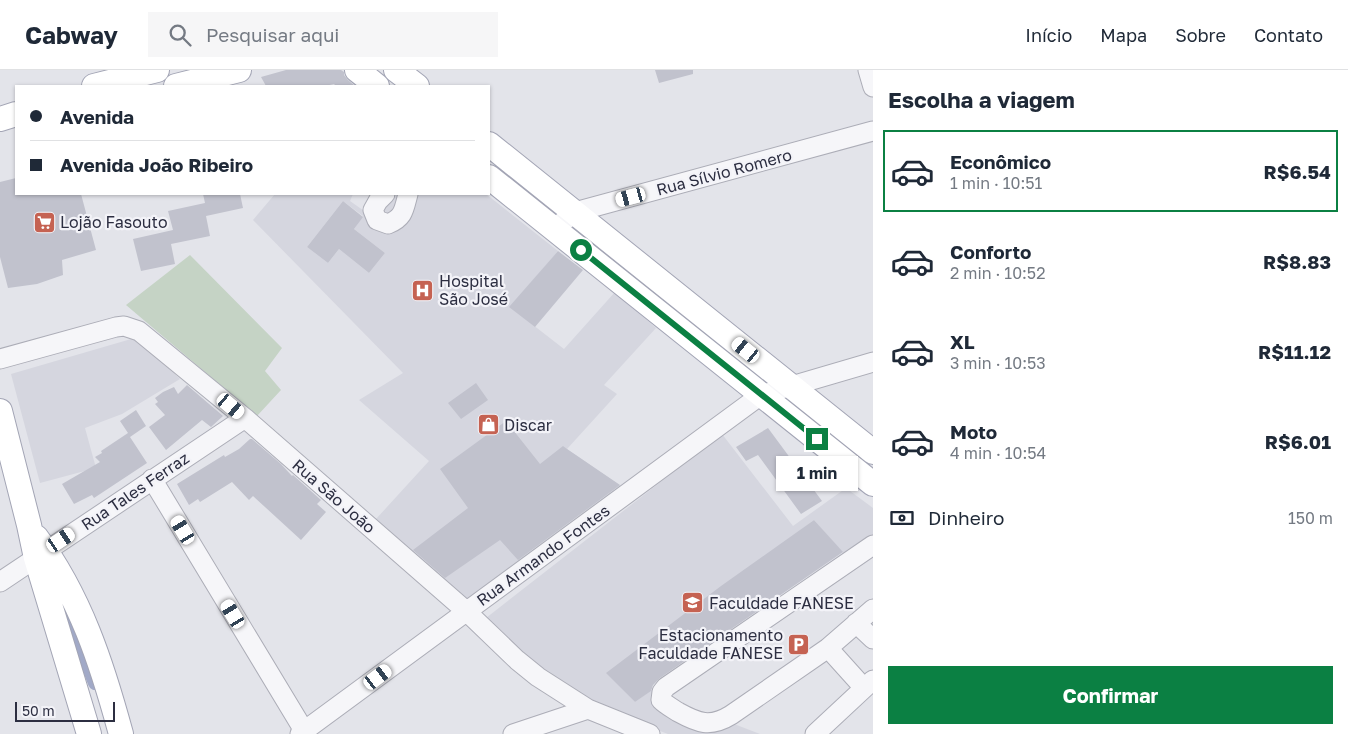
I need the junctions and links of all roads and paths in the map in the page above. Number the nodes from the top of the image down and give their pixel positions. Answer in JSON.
{"nodes":[{"id":1,"x":157,"y":70,"type":"edge"},
{"id":2,"x":239,"y":70,"type":"edge"},
{"id":3,"x":357,"y":70,"type":"edge"},
{"id":4,"x":396,"y":70,"type":"edge"},
{"id":5,"x":868,"y":70,"type":"edge"},
{"id":6,"x":98,"y":85,"type":"edge"},
{"id":7,"x":180,"y":85,"type":"edge"},
{"id":8,"x":376,"y":85,"type":"edge"},
{"id":9,"x":416,"y":85,"type":"edge"},
{"id":10,"x":873,"y":88,"type":"edge"},
{"id":11,"x":15,"y":106,"type":"edge"},
{"id":12,"x":0,"y":111,"type":"edge"},
{"id":13,"x":15,"y":114,"type":"edge"},
{"id":14,"x":0,"y":119,"type":"edge"},
{"id":15,"x":15,"y":128,"type":"edge"},
{"id":16,"x":873,"y":131,"type":"edge"},
{"id":17,"x":0,"y":132,"type":"edge"},
{"id":18,"x":490,"y":145,"type":"edge"},
{"id":19,"x":490,"y":178,"type":"edge"},
{"id":20,"x":384,"y":195,"type":"edge"},
{"id":21,"x":408,"y":195,"type":"edge"},
{"id":22,"x":575,"y":212,"type":"junction"},
{"id":23,"x":554,"y":229,"type":"junction"},
{"id":24,"x":0,"y":360,"type":"edge"},
{"id":25,"x":873,"y":362,"type":"edge"},
{"id":26,"x":790,"y":385,"type":"junction"},
{"id":27,"x":761,"y":395,"type":"junction"},
{"id":28,"x":0,"y":411,"type":"edge"},
{"id":29,"x":245,"y":418,"type":"junction"},
{"id":30,"x":873,"y":452,"type":"edge"},
{"id":31,"x":152,"y":479,"type":"junction"},
{"id":32,"x":873,"y":484,"type":"edge"},
{"id":33,"x":873,"y":546,"type":"edge"},
{"id":34,"x":41,"y":554,"type":"junction"},
{"id":35,"x":0,"y":582,"type":"edge"},
{"id":36,"x":873,"y":609,"type":"edge"},
{"id":37,"x":466,"y":611,"type":"junction"},
{"id":38,"x":856,"y":623,"type":"junction"},
{"id":39,"x":873,"y":639,"type":"edge"},
{"id":40,"x":828,"y":648,"type":"junction"},
{"id":41,"x":868,"y":684,"type":"edge"},
{"id":42,"x":588,"y":709,"type":"junction"},
{"id":43,"x":303,"y":733,"type":"edge"},
{"id":44,"x":89,"y":734,"type":"edge"},
{"id":45,"x":121,"y":734,"type":"edge"},
{"id":46,"x":513,"y":734,"type":"edge"},
{"id":47,"x":650,"y":734,"type":"edge"},
{"id":48,"x":815,"y":734,"type":"edge"}],
"edges":[{"from":1,"to":6,"type":"main road"},
{"from":2,"to":7,"type":"main road"},
{"from":3,"to":8,"type":"main road"},
{"from":4,"to":9,"type":"main road"},
{"from":5,"to":10,"type":"street"},
{"from":11,"to":12,"type":"main road"},
{"from":13,"to":14,"type":"main road"},
{"from":15,"to":17,"type":"main road"},
{"from":16,"to":22,"type":"street","name":"Rua Sílvio Romero"},
{"from":18,"to":22,"type":"main road"},
{"from":19,"to":23,"type":"main road"},
{"from":20,"to":21,"type":"street"},
{"from":22,"to":23,"type":"street"},
{"from":22,"to":26,"type":"main road"},
{"from":23,"to":27,"type":"main road"},
{"from":24,"to":29,"type":"street","name":"Rua São João"},
{"from":25,"to":26,"type":"street","name":"Rua Armando Fontes"},
{"from":26,"to":27,"type":"street","name":"Rua Armando Fontes"},
{"from":26,"to":30,"type":"main road"},
{"from":27,"to":32,"type":"main road"},
{"from":27,"to":37,"type":"street","name":"Rua Armando Fontes"},
{"from":28,"to":34,"type":"main road"},
{"from":29,"to":31,"type":"street","name":"Rua Tales Ferraz"},
{"from":29,"to":37,"type":"street","name":"Rua São João"},
{"from":31,"to":34,"type":"street","name":"Rua Tales Ferraz"},
{"from":31,"to":43,"type":"street"},
{"from":33,"to":40,"type":"street"},
{"from":34,"to":35,"type":"street","name":"Rua Tales Ferraz"},
{"from":34,"to":44,"type":"main road"},
{"from":34,"to":45,"type":"main road"},
{"from":36,"to":38,"type":"street"},
{"from":37,"to":42,"type":"street","name":"Rua São João"},
{"from":37,"to":43,"type":"street","name":"Rua Armando Fontes"},
{"from":38,"to":39,"type":"street"},
{"from":38,"to":40,"type":"street"},
{"from":40,"to":41,"type":"street"},
{"from":41,"to":48,"type":"street"},
{"from":42,"to":46,"type":"street"},
{"from":42,"to":47,"type":"street","name":"Rua São João"}]}
